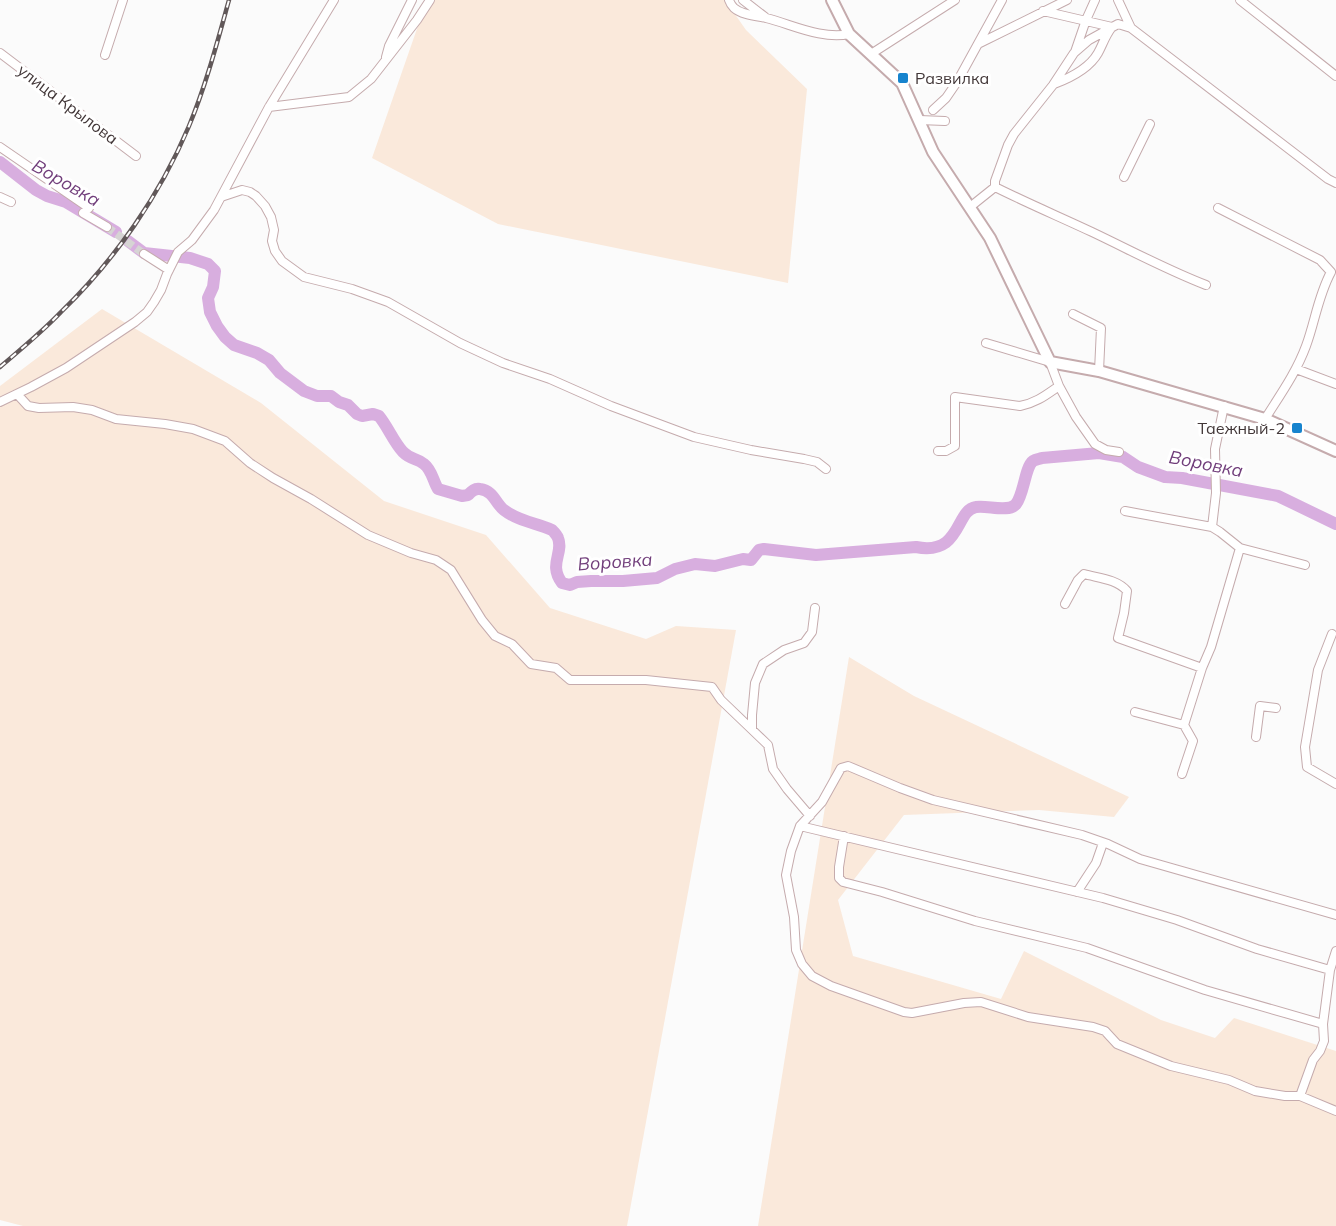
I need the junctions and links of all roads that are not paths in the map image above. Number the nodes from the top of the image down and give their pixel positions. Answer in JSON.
{"nodes":[{"id":1,"x":123,"y":0,"type":"edge"},
{"id":2,"x":334,"y":0,"type":"edge"},
{"id":3,"x":412,"y":0,"type":"edge"},
{"id":4,"x":430,"y":0,"type":"edge"},
{"id":5,"x":729,"y":0,"type":"edge"},
{"id":6,"x":743,"y":0,"type":"edge"},
{"id":7,"x":832,"y":0,"type":"edge"},
{"id":8,"x":956,"y":0,"type":"edge"},
{"id":9,"x":1002,"y":0,"type":"edge"},
{"id":10,"x":1067,"y":0,"type":"edge"},
{"id":11,"x":1095,"y":0,"type":"edge"},
{"id":12,"x":1118,"y":0,"type":"edge"},
{"id":13,"x":1240,"y":0,"type":"edge"},
{"id":14,"x":1043,"y":11,"type":"junction"},
{"id":15,"x":766,"y":18,"type":"junction"},
{"id":16,"x":1086,"y":20,"type":"junction"},
{"id":17,"x":1112,"y":27,"type":"junction"},
{"id":18,"x":1131,"y":28,"type":"junction"},
{"id":19,"x":849,"y":34,"type":"junction"},
{"id":20,"x":978,"y":44,"type":"junction"},
{"id":21,"x":0,"y":53,"type":"edge"},
{"id":22,"x":1074,"y":53,"type":"junction"},
{"id":23,"x":871,"y":54,"type":"junction"},
{"id":24,"x":105,"y":55,"type":"dead end"},
{"id":25,"x":385,"y":62,"type":"junction"},
{"id":26,"x":1336,"y":76,"type":"edge"},
{"id":27,"x":1053,"y":85,"type":"junction"},
{"id":28,"x":269,"y":107,"type":"junction"},
{"id":29,"x":933,"y":110,"type":"dead end"},
{"id":30,"x":919,"y":120,"type":"junction"},
{"id":31,"x":945,"y":121,"type":"dead end"},
{"id":32,"x":1150,"y":124,"type":"dead end"},
{"id":33,"x":0,"y":147,"type":"edge"},
{"id":34,"x":136,"y":156,"type":"dead end"},
{"id":35,"x":1124,"y":177,"type":"dead end"},
{"id":36,"x":1336,"y":183,"type":"edge"},
{"id":37,"x":995,"y":187,"type":"junction"},
{"id":38,"x":0,"y":197,"type":"edge"},
{"id":39,"x":221,"y":197,"type":"junction"},
{"id":40,"x":11,"y":202,"type":"dead end"},
{"id":41,"x":970,"y":207,"type":"junction"},
{"id":42,"x":1218,"y":208,"type":"dead end"},
{"id":43,"x":106,"y":227,"type":"tunnel mouth"},
{"id":44,"x":144,"y":254,"type":"tunnel mouth"},
{"id":45,"x":170,"y":270,"type":"junction"},
{"id":46,"x":1334,"y":274,"type":"edge"},
{"id":47,"x":1206,"y":285,"type":"dead end"},
{"id":48,"x":1073,"y":314,"type":"dead end"},
{"id":49,"x":986,"y":343,"type":"dead end"},
{"id":50,"x":1050,"y":362,"type":"junction"},
{"id":51,"x":1296,"y":369,"type":"junction"},
{"id":52,"x":1099,"y":371,"type":"junction"},
{"id":53,"x":1336,"y":384,"type":"edge"},
{"id":54,"x":1059,"y":386,"type":"junction"},
{"id":55,"x":17,"y":394,"type":"junction"},
{"id":56,"x":0,"y":402,"type":"edge"},
{"id":57,"x":1224,"y":406,"type":"junction"},
{"id":58,"x":1265,"y":419,"type":"junction"},
{"id":59,"x":938,"y":451,"type":"dead end"},
{"id":60,"x":1336,"y":451,"type":"edge"},
{"id":61,"x":1119,"y":452,"type":"dead end"},
{"id":62,"x":826,"y":469,"type":"dead end"},
{"id":63,"x":1125,"y":511,"type":"dead end"},
{"id":64,"x":1212,"y":527,"type":"junction"},
{"id":65,"x":1240,"y":548,"type":"junction"},
{"id":66,"x":1305,"y":565,"type":"dead end"},
{"id":67,"x":1065,"y":604,"type":"dead end"},
{"id":68,"x":815,"y":608,"type":"dead end"},
{"id":69,"x":1332,"y":634,"type":"dead end"},
{"id":70,"x":1202,"y":668,"type":"junction"},
{"id":71,"x":1276,"y":708,"type":"dead end"},
{"id":72,"x":1135,"y":712,"type":"dead end"},
{"id":73,"x":1184,"y":725,"type":"junction"},
{"id":74,"x":752,"y":729,"type":"junction"},
{"id":75,"x":1256,"y":737,"type":"dead end"},
{"id":76,"x":1182,"y":774,"type":"dead end"},
{"id":77,"x":1336,"y":784,"type":"edge"},
{"id":78,"x":810,"y":816,"type":"junction"},
{"id":79,"x":800,"y":826,"type":"junction"},
{"id":80,"x":844,"y":836,"type":"junction"},
{"id":81,"x":1102,"y":843,"type":"junction"},
{"id":82,"x":1077,"y":892,"type":"junction"},
{"id":83,"x":1336,"y":915,"type":"edge"},
{"id":84,"x":1336,"y":951,"type":"edge"},
{"id":85,"x":1330,"y":970,"type":"junction"},
{"id":86,"x":1323,"y":1024,"type":"junction"},
{"id":87,"x":1300,"y":1096,"type":"junction"},
{"id":88,"x":1336,"y":1111,"type":"edge"}],
"edges":[{"from":1,"to":24,"type":"street"},
{"from":2,"to":28,"type":"street"},
{"from":3,"to":25,"type":"street"},
{"from":4,"to":25,"type":"street"},
{"from":5,"to":15,"type":"street"},
{"from":6,"to":15,"type":"street"},
{"from":7,"to":19,"type":"street"},
{"from":8,"to":23,"type":"street"},
{"from":9,"to":20,"type":"street"},
{"from":10,"to":14,"type":"street"},
{"from":11,"to":16,"type":"street"},
{"from":12,"to":18,"type":"street"},
{"from":13,"to":26,"type":"street"},
{"from":14,"to":16,"type":"street"},
{"from":14,"to":20,"type":"street"},
{"from":15,"to":19,"type":"street"},
{"from":16,"to":17,"type":"street"},
{"from":16,"to":22,"type":"street"},
{"from":17,"to":18,"type":"street"},
{"from":17,"to":22,"type":"street"},
{"from":17,"to":27,"type":"street"},
{"from":18,"to":36,"type":"street"},
{"from":19,"to":23,"type":"street"},
{"from":20,"to":29,"type":"street"},
{"from":21,"to":34,"type":"street","name":"улица Крылова"},
{"from":22,"to":27,"type":"street"},
{"from":23,"to":30,"type":"street"},
{"from":25,"to":28,"type":"street"},
{"from":27,"to":37,"type":"street"},
{"from":28,"to":39,"type":"street"},
{"from":30,"to":31,"type":"street"},
{"from":30,"to":41,"type":"street"},
{"from":32,"to":35,"type":"street"},
{"from":33,"to":43,"type":"street"},
{"from":37,"to":41,"type":"street"},
{"from":37,"to":47,"type":"street"},
{"from":38,"to":40,"type":"street"},
{"from":39,"to":45,"type":"street"},
{"from":39,"to":62,"type":"street"},
{"from":41,"to":50,"type":"street"},
{"from":42,"to":46,"type":"street"},
{"from":44,"to":45,"type":"street"},
{"from":45,"to":55,"type":"street"},
{"from":46,"to":51,"type":"street"},
{"from":48,"to":52,"type":"street"},
{"from":49,"to":50,"type":"street"},
{"from":50,"to":52,"type":"street"},
{"from":50,"to":54,"type":"street"},
{"from":51,"to":53,"type":"street"},
{"from":51,"to":58,"type":"street"},
{"from":52,"to":57,"type":"street"},
{"from":54,"to":59,"type":"street"},
{"from":54,"to":61,"type":"street"},
{"from":55,"to":56,"type":"street"},
{"from":55,"to":74,"type":"street"},
{"from":57,"to":58,"type":"street"},
{"from":57,"to":64,"type":"street"},
{"from":58,"to":60,"type":"street"},
{"from":63,"to":64,"type":"street"},
{"from":64,"to":65,"type":"street"},
{"from":65,"to":66,"type":"street"},
{"from":65,"to":70,"type":"street"},
{"from":67,"to":70,"type":"street"},
{"from":68,"to":74,"type":"street"},
{"from":69,"to":77,"type":"street"},
{"from":70,"to":73,"type":"street"},
{"from":71,"to":75,"type":"street"},
{"from":72,"to":73,"type":"street"},
{"from":73,"to":76,"type":"street"},
{"from":74,"to":78,"type":"street"},
{"from":78,"to":79,"type":"street"},
{"from":78,"to":81,"type":"street"},
{"from":79,"to":80,"type":"street"},
{"from":79,"to":87,"type":"street"},
{"from":80,"to":82,"type":"street"},
{"from":80,"to":86,"type":"street"},
{"from":81,"to":82,"type":"street"},
{"from":81,"to":83,"type":"street"},
{"from":82,"to":85,"type":"street"},
{"from":84,"to":85,"type":"street"},
{"from":85,"to":86,"type":"street"},
{"from":86,"to":87,"type":"street"},
{"from":87,"to":88,"type":"street"}]}
